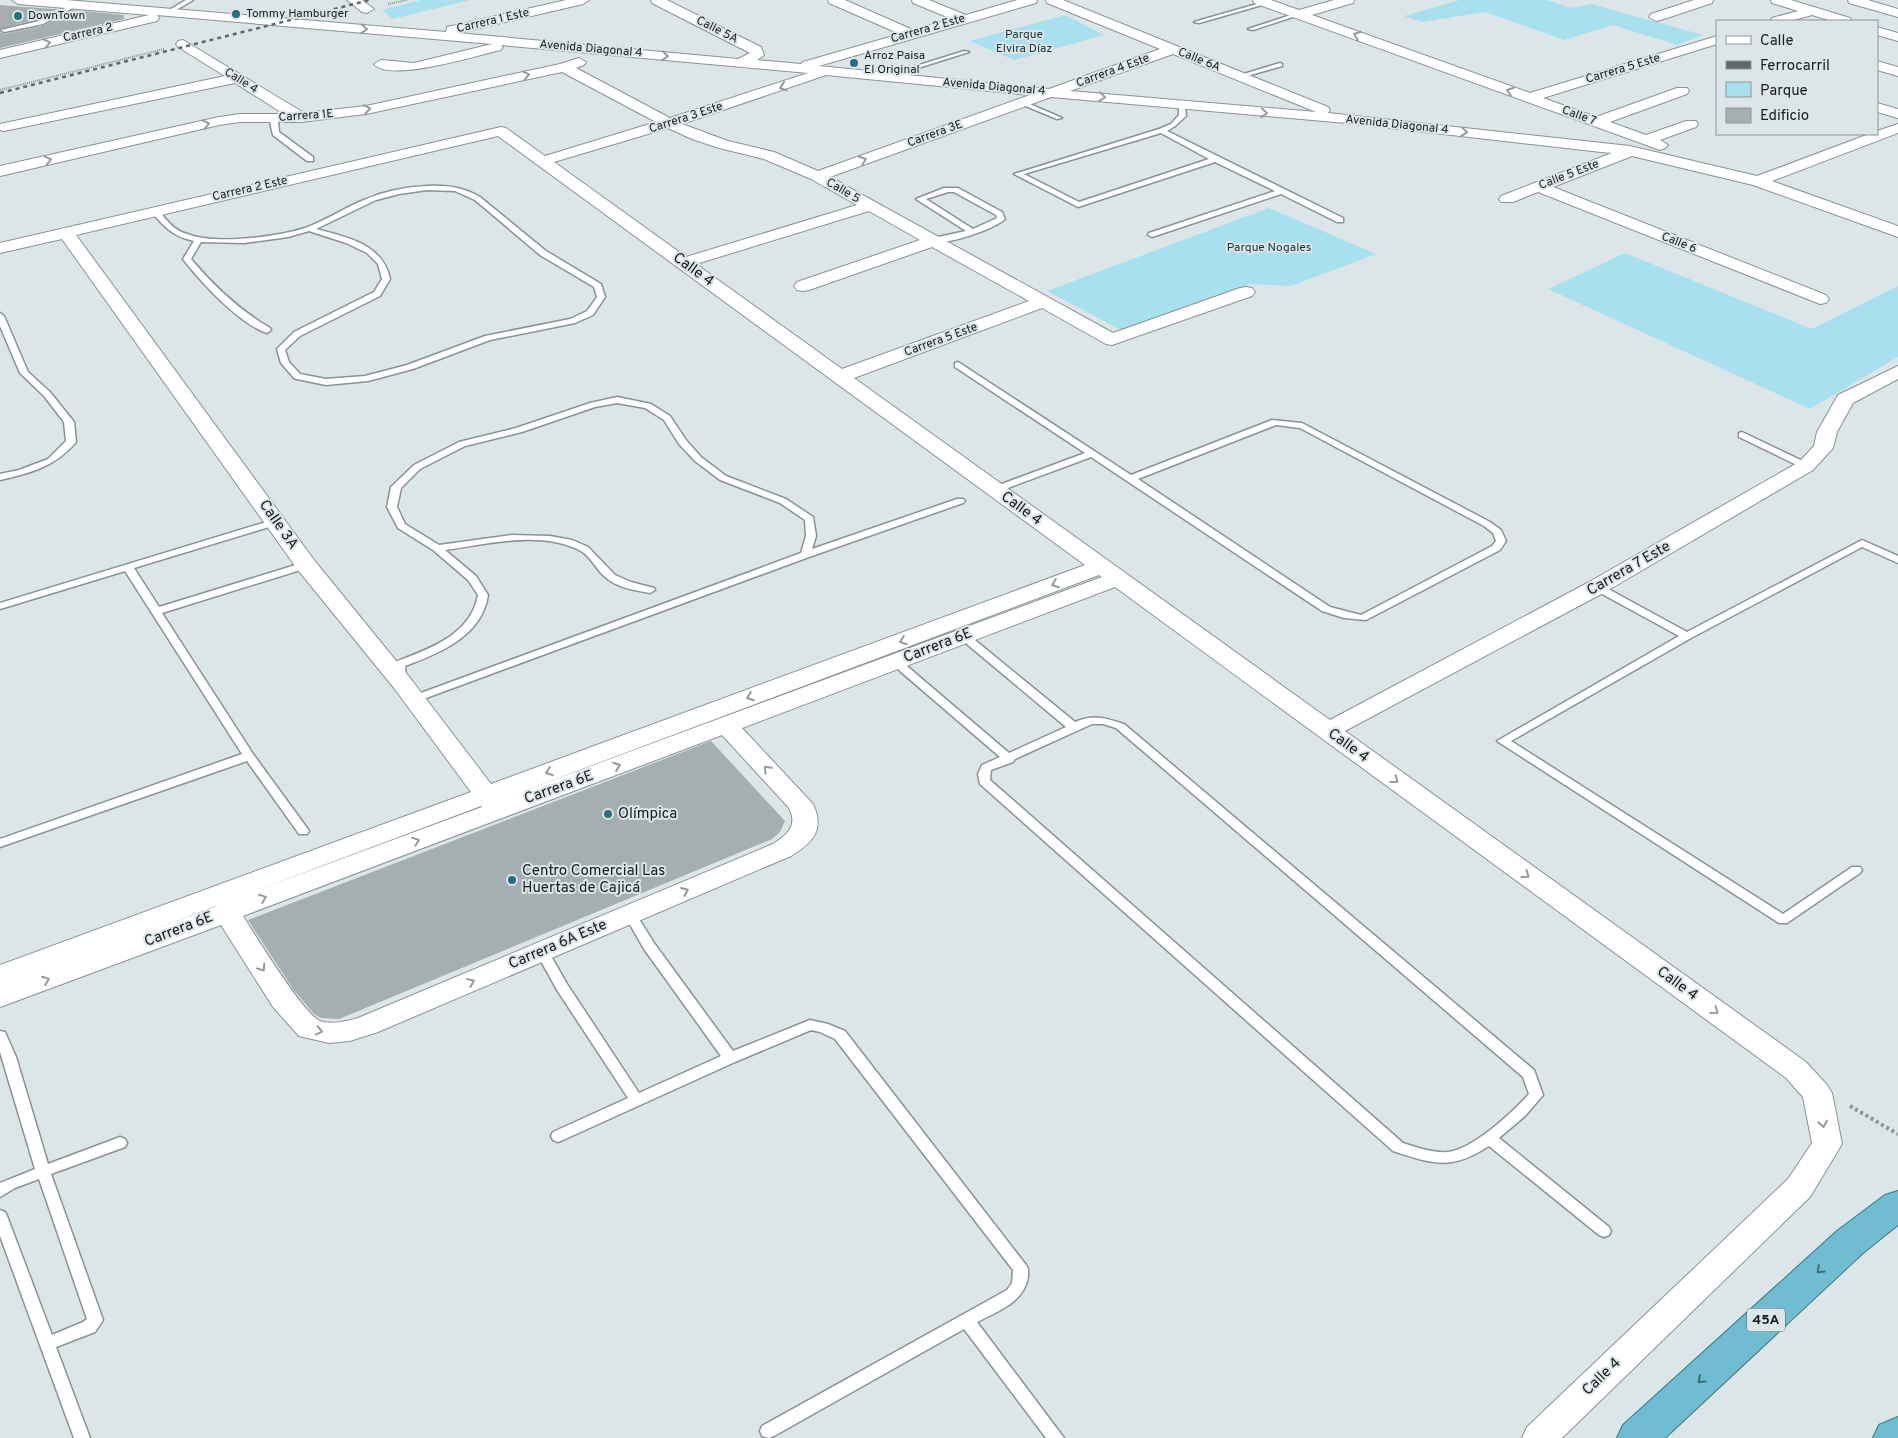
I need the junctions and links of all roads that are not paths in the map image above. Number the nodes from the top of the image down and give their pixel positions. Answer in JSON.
{"nodes":[{"id":1,"x":18,"y":0,"type":"edge"},
{"id":2,"x":190,"y":0,"type":"edge"},
{"id":3,"x":353,"y":0,"type":"edge"},
{"id":4,"x":583,"y":0,"type":"edge"},
{"id":5,"x":657,"y":0,"type":"edge"},
{"id":6,"x":834,"y":0,"type":"edge"},
{"id":7,"x":918,"y":0,"type":"edge"},
{"id":8,"x":1031,"y":0,"type":"edge"},
{"id":9,"x":1052,"y":0,"type":"edge"},
{"id":10,"x":1348,"y":0,"type":"edge"},
{"id":11,"x":1667,"y":0,"type":"edge"},
{"id":12,"x":1707,"y":0,"type":"edge"},
{"id":13,"x":1777,"y":0,"type":"edge"},
{"id":14,"x":1854,"y":0,"type":"edge"},
{"id":15,"x":1266,"y":1,"type":"edge"},
{"id":16,"x":75,"y":5,"type":"junction"},
{"id":17,"x":1688,"y":6,"type":"junction"},
{"id":18,"x":367,"y":9,"type":"dead end"},
{"id":19,"x":1811,"y":11,"type":"junction"},
{"id":20,"x":172,"y":12,"type":"junction"},
{"id":21,"x":1898,"y":13,"type":"edge"},
{"id":22,"x":1299,"y":14,"type":"junction"},
{"id":23,"x":1656,"y":17,"type":"dead end"},
{"id":24,"x":964,"y":19,"type":"junction"},
{"id":25,"x":1780,"y":20,"type":"edge"},
{"id":26,"x":1842,"y":20,"type":"edge"},
{"id":27,"x":1197,"y":22,"type":"dead end"},
{"id":28,"x":4,"y":30,"type":"dead end"},
{"id":29,"x":1251,"y":30,"type":"dead end"},
{"id":30,"x":1878,"y":31,"type":"edge"},
{"id":31,"x":911,"y":34,"type":"junction"},
{"id":32,"x":433,"y":35,"type":"junction"},
{"id":33,"x":1898,"y":38,"type":"edge"},
{"id":34,"x":1716,"y":40,"type":"edge"},
{"id":35,"x":510,"y":42,"type":"junction"},
{"id":36,"x":183,"y":44,"type":"road end"},
{"id":37,"x":1173,"y":49,"type":"junction"},
{"id":38,"x":610,"y":51,"type":"junction"},
{"id":39,"x":966,"y":52,"type":"dead end"},
{"id":40,"x":0,"y":54,"type":"edge"},
{"id":41,"x":740,"y":63,"type":"junction"},
{"id":42,"x":380,"y":64,"type":"dead end"},
{"id":43,"x":1280,"y":65,"type":"dead end"},
{"id":44,"x":1878,"y":65,"type":"edge"},
{"id":45,"x":564,"y":67,"type":"junction"},
{"id":46,"x":796,"y":68,"type":"junction"},
{"id":47,"x":829,"y":72,"type":"junction"},
{"id":48,"x":1898,"y":72,"type":"edge"},
{"id":49,"x":1240,"y":76,"type":"junction"},
{"id":50,"x":884,"y":77,"type":"junction"},
{"id":51,"x":236,"y":78,"type":"junction"},
{"id":52,"x":1682,"y":91,"type":"dead end"},
{"id":53,"x":1054,"y":92,"type":"junction"},
{"id":54,"x":1528,"y":98,"type":"junction"},
{"id":55,"x":1023,"y":103,"type":"junction"},
{"id":56,"x":1182,"y":106,"type":"junction"},
{"id":57,"x":1878,"y":107,"type":"edge"},
{"id":58,"x":1898,"y":114,"type":"edge"},
{"id":59,"x":300,"y":118,"type":"junction"},
{"id":60,"x":1059,"y":118,"type":"dead end"},
{"id":61,"x":277,"y":119,"type":"junction"},
{"id":62,"x":1346,"y":119,"type":"junction"},
{"id":63,"x":1595,"y":122,"type":"junction"},
{"id":64,"x":669,"y":124,"type":"junction"},
{"id":65,"x":1691,"y":124,"type":"dead end"},
{"id":66,"x":4,"y":127,"type":"dead end"},
{"id":67,"x":1898,"y":128,"type":"edge"},
{"id":68,"x":501,"y":131,"type":"joint"},
{"id":69,"x":1162,"y":131,"type":"junction"},
{"id":70,"x":1846,"y":135,"type":"edge"},
{"id":71,"x":1863,"y":141,"type":"junction"},
{"id":72,"x":1638,"y":143,"type":"junction"},
{"id":73,"x":310,"y":159,"type":"dead end"},
{"id":74,"x":1216,"y":159,"type":"junction"},
{"id":75,"x":543,"y":162,"type":"junction"},
{"id":76,"x":0,"y":171,"type":"edge"},
{"id":77,"x":817,"y":176,"type":"junction"},
{"id":78,"x":1758,"y":181,"type":"junction"},
{"id":79,"x":1539,"y":186,"type":"junction"},
{"id":80,"x":1280,"y":192,"type":"junction"},
{"id":81,"x":1507,"y":199,"type":"dead end"},
{"id":82,"x":869,"y":206,"type":"junction"},
{"id":83,"x":160,"y":211,"type":"junction"},
{"id":84,"x":1340,"y":220,"type":"dead end"},
{"id":85,"x":309,"y":229,"type":"junction"},
{"id":86,"x":66,"y":232,"type":"junction"},
{"id":87,"x":972,"y":232,"type":"junction"},
{"id":88,"x":1898,"y":232,"type":"edge"},
{"id":89,"x":1152,"y":235,"type":"dead end"},
{"id":90,"x":199,"y":239,"type":"junction"},
{"id":91,"x":932,"y":241,"type":"junction"},
{"id":92,"x":0,"y":248,"type":"edge"},
{"id":93,"x":682,"y":263,"type":"junction"},
{"id":94,"x":803,"y":286,"type":"dead end"},
{"id":95,"x":1246,"y":292,"type":"dead end"},
{"id":96,"x":1820,"y":299,"type":"dead end"},
{"id":97,"x":1042,"y":302,"type":"junction"},
{"id":98,"x":0,"y":316,"type":"edge"},
{"id":99,"x":267,"y":330,"type":"dead end"},
{"id":100,"x":958,"y":366,"type":"dead end"},
{"id":101,"x":1898,"y":372,"type":"edge"},
{"id":102,"x":839,"y":377,"type":"junction"},
{"id":103,"x":1742,"y":435,"type":"dead end"},
{"id":104,"x":1092,"y":453,"type":"junction"},
{"id":105,"x":1806,"y":466,"type":"junction"},
{"id":106,"x":0,"y":477,"type":"edge"},
{"id":107,"x":1130,"y":479,"type":"junction"},
{"id":108,"x":994,"y":490,"type":"junction"},
{"id":109,"x":960,"y":501,"type":"dead end"},
{"id":110,"x":276,"y":522,"type":"junction"},
{"id":111,"x":437,"y":548,"type":"junction"},
{"id":112,"x":804,"y":555,"type":"junction"},
{"id":113,"x":1898,"y":560,"type":"edge"},
{"id":114,"x":306,"y":565,"type":"junction"},
{"id":115,"x":128,"y":567,"type":"junction"},
{"id":116,"x":1109,"y":573,"type":"junction"},
{"id":117,"x":1598,"y":588,"type":"junction"},
{"id":118,"x":650,"y":590,"type":"dead end"},
{"id":119,"x":0,"y":606,"type":"edge"},
{"id":120,"x":157,"y":611,"type":"junction"},
{"id":121,"x":966,"y":636,"type":"junction"},
{"id":122,"x":1687,"y":636,"type":"junction"},
{"id":123,"x":899,"y":660,"type":"junction"},
{"id":124,"x":408,"y":691,"type":"junction"},
{"id":125,"x":726,"y":725,"type":"junction"},
{"id":126,"x":1074,"y":727,"type":"junction"},
{"id":127,"x":1327,"y":731,"type":"junction"},
{"id":128,"x":250,"y":756,"type":"junction"},
{"id":129,"x":1009,"y":759,"type":"junction"},
{"id":130,"x":492,"y":803,"type":"junction"},
{"id":131,"x":303,"y":831,"type":"dead end"},
{"id":132,"x":0,"y":843,"type":"edge"},
{"id":133,"x":1856,"y":870,"type":"dead end"},
{"id":134,"x":226,"y":912,"type":"junction"},
{"id":135,"x":630,"y":914,"type":"junction"},
{"id":136,"x":542,"y":952,"type":"junction"},
{"id":137,"x":0,"y":976,"type":"edge"},
{"id":138,"x":0,"y":997,"type":"edge"},
{"id":139,"x":0,"y":1036,"type":"edge"},
{"id":140,"x":730,"y":1058,"type":"junction"},
{"id":141,"x":636,"y":1100,"type":"junction"},
{"id":142,"x":558,"y":1136,"type":"dead end"},
{"id":143,"x":1489,"y":1138,"type":"junction"},
{"id":144,"x":120,"y":1143,"type":"dead end"},
{"id":145,"x":43,"y":1171,"type":"junction"},
{"id":146,"x":0,"y":1191,"type":"edge"},
{"id":147,"x":1898,"y":1205,"type":"edge"},
{"id":148,"x":0,"y":1216,"type":"edge"},
{"id":149,"x":1898,"y":1220,"type":"edge"},
{"id":150,"x":1604,"y":1231,"type":"dead end"},
{"id":151,"x":1850,"y":1242,"type":"junction"},
{"id":152,"x":967,"y":1321,"type":"junction"},
{"id":153,"x":46,"y":1344,"type":"junction"},
{"id":154,"x":768,"y":1431,"type":"dead end"},
{"id":155,"x":1898,"y":1435,"type":"edge"},
{"id":156,"x":82,"y":1438,"type":"edge"},
{"id":157,"x":1056,"y":1438,"type":"edge"},
{"id":158,"x":1539,"y":1438,"type":"edge"},
{"id":159,"x":1637,"y":1438,"type":"edge"},
{"id":160,"x":1893,"y":1438,"type":"edge"}],
"edges":[{"from":1,"to":16,"type":"street","name":"Avenida Diagonal 4"},
{"from":2,"to":20,"type":"lane"},
{"from":3,"to":18,"type":"street"},
{"from":4,"to":32,"type":"street","name":"Carrera 1 Este"},
{"from":5,"to":41,"type":"street","name":"Calle 5A"},
{"from":6,"to":31,"type":"street"},
{"from":7,"to":24,"type":"street"},
{"from":8,"to":24,"type":"street","name":"Carrera 2 Este"},
{"from":9,"to":37,"type":"street","name":"Calle 6A"},
{"from":10,"to":22,"type":"street"},
{"from":11,"to":17,"type":"street"},
{"from":12,"to":17,"type":"street"},
{"from":13,"to":19,"type":"street"},
{"from":14,"to":21,"type":"street"},
{"from":15,"to":22,"type":"street","name":"Calle 7"},
{"from":15,"to":27,"type":"lane"},
{"from":16,"to":20,"type":"street","name":"Avenida Diagonal 4"},
{"from":16,"to":28,"type":"lane"},
{"from":17,"to":23,"type":"street"},
{"from":19,"to":25,"type":"street"},
{"from":19,"to":26,"type":"street"},
{"from":20,"to":32,"type":"street","name":"Avenida Diagonal 4","one_way":true},
{"from":40,"to":20,"type":"street","name":"Carrera 2","one_way":true},
{"from":22,"to":29,"type":"lane"},
{"from":54,"to":22,"type":"street","name":"Calle 7","one_way":true},
{"from":24,"to":31,"type":"street","name":"Carrera 2 Este"},
{"from":30,"to":33,"type":"street"},
{"from":31,"to":46,"type":"street","name":"Carrera 2 Este"},
{"from":32,"to":35,"type":"street","name":"Avenida Diagonal 4"},
{"from":34,"to":54,"type":"street","name":"Carrera 5 Este"},
{"from":35,"to":38,"type":"street","name":"Avenida Diagonal 4"},
{"from":35,"to":42,"type":"street"},
{"from":36,"to":51,"type":"street","name":"Calle 4"},
{"from":37,"to":49,"type":"street","name":"Calle 6A"},
{"from":37,"to":53,"type":"street","name":"Carrera 4 Este"},
{"from":38,"to":41,"type":"street","name":"Avenida Diagonal 4","one_way":true},
{"from":38,"to":45,"type":"street","name":"Carrera 1E"},
{"from":39,"to":50,"type":"lane"},
{"from":41,"to":46,"type":"street","name":"Avenida Diagonal 4"},
{"from":43,"to":49,"type":"lane"},
{"from":44,"to":48,"type":"street"},
{"from":59,"to":45,"type":"street","name":"Carrera 1E","one_way":true},
{"from":45,"to":64,"type":"street","name":"Calle 5"},
{"from":46,"to":47,"type":"street","name":"Avenida Diagonal 4"},
{"from":47,"to":50,"type":"street","name":"Avenida Diagonal 4"},
{"from":47,"to":64,"type":"street","name":"Carrera 3 Este","one_way":true},
{"from":49,"to":62,"type":"street","name":"Calle 6A"},
{"from":50,"to":53,"type":"street","name":"Avenida Diagonal 4"},
{"from":51,"to":59,"type":"street","name":"Calle 4"},
{"from":51,"to":66,"type":"street"},
{"from":52,"to":63,"type":"street"},
{"from":53,"to":55,"type":"street","name":"Carrera 3E"},
{"from":53,"to":56,"type":"street","name":"Avenida Diagonal 4","one_way":true},
{"from":54,"to":63,"type":"street","name":"Calle 7"},
{"from":55,"to":60,"type":"lane"},
{"from":77,"to":55,"type":"street","name":"Carrera 3E","one_way":true},
{"from":56,"to":62,"type":"street","name":"Avenida Diagonal 4","one_way":true},
{"from":56,"to":69,"type":"lane"},
{"from":57,"to":58,"type":"street"},
{"from":59,"to":61,"type":"street","name":"Carrera 1E"},
{"from":61,"to":73,"type":"lane"},
{"from":76,"to":61,"type":"street","name":"Carrera 1E","one_way":true},
{"from":62,"to":72,"type":"street","name":"Avenida Diagonal 4","one_way":true},
{"from":63,"to":72,"type":"street","name":"Calle 7"},
{"from":64,"to":75,"type":"street","name":"Carrera 3 Este"},
{"from":64,"to":77,"type":"street","name":"Calle 5"},
{"from":65,"to":72,"type":"street"},
{"from":67,"to":71,"type":"street"},
{"from":68,"to":75,"type":"street","name":"Calle 4"},
{"from":68,"to":83,"type":"street","name":"Carrera 2 Este"},
{"from":69,"to":74,"type":"lane"},
{"from":69,"to":74,"type":"lane"},
{"from":70,"to":71,"type":"street"},
{"from":71,"to":78,"type":"street"},
{"from":72,"to":78,"type":"street","name":"Calle 7"},
{"from":72,"to":79,"type":"street","name":"Calle 5 Este"},
{"from":74,"to":80,"type":"lane"},
{"from":75,"to":93,"type":"street","name":"Calle 4"},
{"from":77,"to":82,"type":"street","name":"Calle 5"},
{"from":78,"to":88,"type":"street","name":"Calle 7"},
{"from":79,"to":81,"type":"street","name":"Calle 5 Este"},
{"from":79,"to":96,"type":"street","name":"Calle 6"},
{"from":80,"to":84,"type":"lane"},
{"from":80,"to":89,"type":"lane"},
{"from":82,"to":91,"type":"street","name":"Calle 5"},
{"from":82,"to":93,"type":"street"},
{"from":83,"to":86,"type":"street","name":"Carrera 2 Este"},
{"from":83,"to":90,"type":"lane"},
{"from":85,"to":85,"type":"lane"},
{"from":85,"to":90,"type":"lane"},
{"from":86,"to":92,"type":"street","name":"Carrera 2 Este"},
{"from":86,"to":110,"type":"street","name":"Calle 3A"},
{"from":87,"to":87,"type":"lane"},
{"from":87,"to":91,"type":"lane"},
{"from":90,"to":99,"type":"lane"},
{"from":91,"to":94,"type":"street"},
{"from":91,"to":97,"type":"street","name":"Calle 5"},
{"from":93,"to":102,"type":"street","name":"Calle 4"},
{"from":95,"to":97,"type":"street","name":"Calle 5"},
{"from":97,"to":102,"type":"street","name":"Carrera 5 Este"},
{"from":98,"to":106,"type":"lane"},
{"from":100,"to":104,"type":"lane"},
{"from":101,"to":105,"type":"street","name":"Carrera 7 Este"},
{"from":102,"to":108,"type":"street","name":"Calle 4"},
{"from":103,"to":105,"type":"lane"},
{"from":104,"to":107,"type":"lane"},
{"from":104,"to":108,"type":"lane"},
{"from":105,"to":117,"type":"street","name":"Carrera 7 Este"},
{"from":107,"to":107,"type":"lane"},
{"from":108,"to":116,"type":"street","name":"Calle 4"},
{"from":109,"to":112,"type":"lane"},
{"from":110,"to":114,"type":"street","name":"Calle 3A"},
{"from":110,"to":115,"type":"lane"},
{"from":111,"to":112,"type":"lane"},
{"from":111,"to":118,"type":"lane"},
{"from":111,"to":124,"type":"lane"},
{"from":112,"to":124,"type":"lane"},
{"from":113,"to":122,"type":"lane"},
{"from":114,"to":120,"type":"lane"},
{"from":114,"to":124,"type":"street","name":"Calle 3A"},
{"from":115,"to":119,"type":"lane"},
{"from":115,"to":120,"type":"lane"},
{"from":116,"to":121,"type":"street","name":"Carrera 6E"},
{"from":116,"to":127,"type":"street","name":"Calle 4"},
{"from":116,"to":130,"type":"street","name":"Carrera 6E","one_way":true},
{"from":117,"to":122,"type":"lane"},
{"from":117,"to":127,"type":"street","name":"Carrera 7 Este"},
{"from":120,"to":128,"type":"lane"},
{"from":121,"to":123,"type":"street","name":"Carrera 6E"},
{"from":121,"to":126,"type":"lane"},
{"from":122,"to":133,"type":"lane"},
{"from":123,"to":125,"type":"street","name":"Carrera 6E"},
{"from":123,"to":129,"type":"lane"},
{"from":124,"to":130,"type":"street","name":"Calle 3A"},
{"from":130,"to":125,"type":"street","name":"Carrera 6E","one_way":true},
{"from":135,"to":125,"type":"street","name":"Carrera 6A Este","one_way":true},
{"from":126,"to":129,"type":"lane"},
{"from":126,"to":143,"type":"lane"},
{"from":127,"to":158,"type":"street","name":"Calle 4","one_way":true},
{"from":128,"to":131,"type":"lane"},
{"from":128,"to":132,"type":"lane"},
{"from":129,"to":143,"type":"lane"},
{"from":134,"to":130,"type":"street","name":"Carrera 6E","one_way":true},
{"from":130,"to":137,"type":"street","name":"Carrera 6E"},
{"from":134,"to":136,"type":"street","name":"Carrera 6A Este","one_way":true},
{"from":138,"to":134,"type":"street","name":"Carrera 6E","one_way":true},
{"from":135,"to":136,"type":"street","name":"Carrera 6A Este"},
{"from":135,"to":140,"type":"lane"},
{"from":136,"to":141,"type":"lane"},
{"from":139,"to":145,"type":"lane"},
{"from":140,"to":141,"type":"lane"},
{"from":140,"to":152,"type":"lane"},
{"from":141,"to":142,"type":"lane"},
{"from":143,"to":150,"type":"lane"},
{"from":144,"to":145,"type":"lane"},
{"from":145,"to":146,"type":"lane"},
{"from":145,"to":153,"type":"lane"},
{"from":147,"to":151,"type":"highway","number":"45A"},
{"from":148,"to":153,"type":"lane"},
{"from":149,"to":151,"type":"highway"},
{"from":151,"to":159,"type":"highway","number":"45A","one_way":true},
{"from":152,"to":154,"type":"lane"},
{"from":152,"to":157,"type":"lane"},
{"from":153,"to":156,"type":"lane"},
{"from":155,"to":160,"type":"highway"}]}
